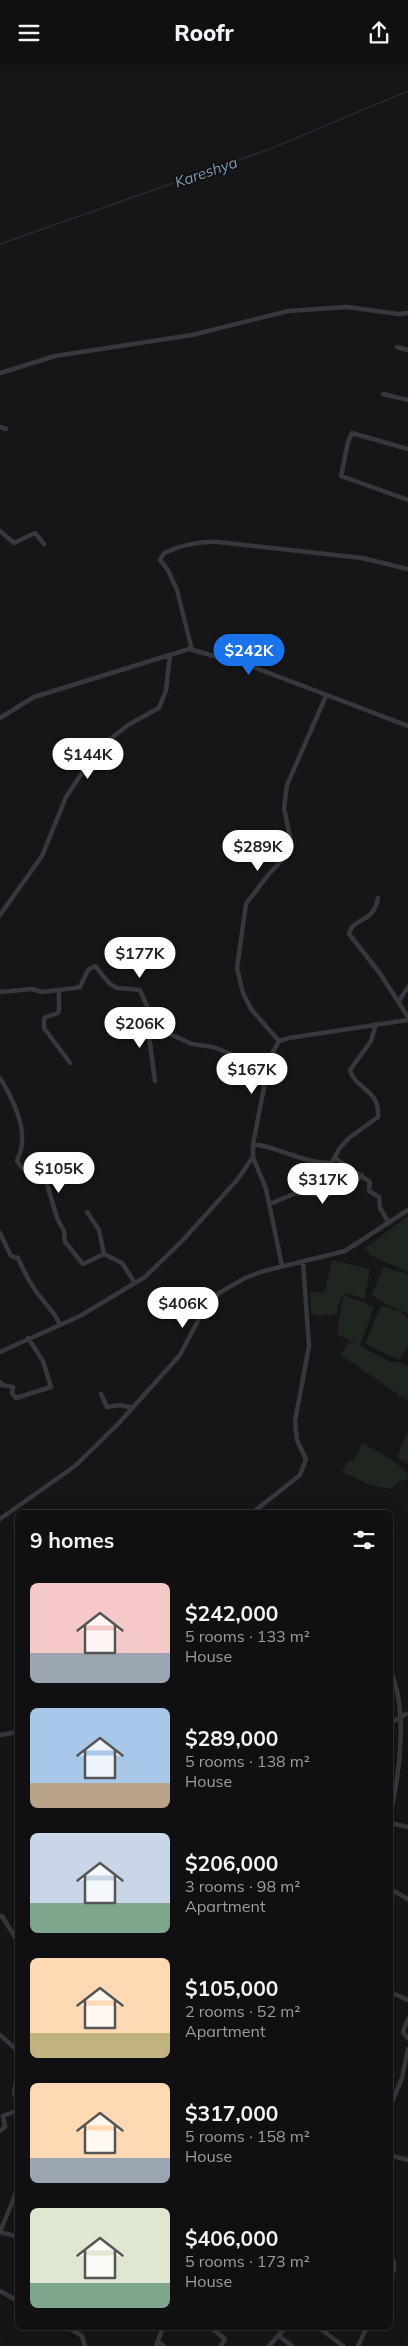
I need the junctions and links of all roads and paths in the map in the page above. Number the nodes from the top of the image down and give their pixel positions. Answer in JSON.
{"nodes":[{"id":1,"x":408,"y":313,"type":"edge"},
{"id":2,"x":397,"y":347,"type":"dead end"},
{"id":3,"x":408,"y":350,"type":"edge"},
{"id":4,"x":0,"y":373,"type":"edge"},
{"id":5,"x":382,"y":393,"type":"dead end"},
{"id":6,"x":408,"y":401,"type":"edge"},
{"id":7,"x":0,"y":427,"type":"edge"},
{"id":8,"x":6,"y":429,"type":"dead end"},
{"id":9,"x":408,"y":449,"type":"edge"},
{"id":10,"x":408,"y":499,"type":"edge"},
{"id":11,"x":0,"y":531,"type":"edge"},
{"id":12,"x":44,"y":544,"type":"dead end"},
{"id":13,"x":408,"y":569,"type":"edge"},
{"id":14,"x":192,"y":650,"type":"junction"},
{"id":15,"x":170,"y":656,"type":"junction"},
{"id":16,"x":326,"y":696,"type":"junction"},
{"id":17,"x":0,"y":719,"type":"edge"},
{"id":18,"x":408,"y":725,"type":"edge"},
{"id":19,"x":378,"y":898,"type":"dead end"},
{"id":20,"x":0,"y":915,"type":"edge"},
{"id":21,"x":408,"y":987,"type":"edge"},
{"id":22,"x":59,"y":990,"type":"junction"},
{"id":23,"x":0,"y":992,"type":"edge"},
{"id":24,"x":399,"y":1001,"type":"junction"},
{"id":25,"x":408,"y":1018,"type":"edge"},
{"id":26,"x":154,"y":1022,"type":"junction"},
{"id":27,"x":376,"y":1024,"type":"junction"},
{"id":28,"x":278,"y":1041,"type":"junction"},
{"id":29,"x":70,"y":1063,"type":"dead end"},
{"id":30,"x":267,"y":1069,"type":"junction"},
{"id":31,"x":0,"y":1078,"type":"edge"},
{"id":32,"x":155,"y":1081,"type":"dead end"},
{"id":33,"x":253,"y":1144,"type":"junction"},
{"id":34,"x":253,"y":1157,"type":"junction"},
{"id":35,"x":335,"y":1158,"type":"junction"},
{"id":36,"x":362,"y":1175,"type":"junction"},
{"id":37,"x":270,"y":1204,"type":"junction"},
{"id":38,"x":408,"y":1210,"type":"edge"},
{"id":39,"x":87,"y":1212,"type":"dead end"},
{"id":40,"x":389,"y":1223,"type":"junction"},
{"id":41,"x":0,"y":1233,"type":"edge"},
{"id":42,"x":104,"y":1254,"type":"junction"},
{"id":43,"x":303,"y":1262,"type":"junction"},
{"id":44,"x":282,"y":1266,"type":"junction"},
{"id":45,"x":135,"y":1283,"type":"junction"},
{"id":46,"x":60,"y":1325,"type":"junction"},
{"id":47,"x":28,"y":1338,"type":"junction"},
{"id":48,"x":0,"y":1352,"type":"edge"},
{"id":49,"x":0,"y":1382,"type":"edge"},
{"id":50,"x":102,"y":1393,"type":"dead end"},
{"id":51,"x":133,"y":1408,"type":"junction"},
{"id":52,"x":256,"y":1510,"type":"edge"},
{"id":53,"x":0,"y":1519,"type":"edge"},
{"id":54,"x":393,"y":1674,"type":"edge"},
{"id":55,"x":403,"y":1689,"type":"dead end"},
{"id":56,"x":404,"y":1695,"type":"dead end"},
{"id":57,"x":406,"y":1714,"type":"junction"},
{"id":58,"x":393,"y":1721,"type":"edge"},
{"id":59,"x":15,"y":1732,"type":"edge"},
{"id":60,"x":0,"y":1735,"type":"edge"},
{"id":61,"x":393,"y":1804,"type":"edge"},
{"id":62,"x":393,"y":1824,"type":"edge"},
{"id":63,"x":408,"y":1827,"type":"edge"},
{"id":64,"x":393,"y":1891,"type":"edge"},
{"id":65,"x":408,"y":1899,"type":"edge"},
{"id":66,"x":1,"y":1919,"type":"edge"},
{"id":67,"x":15,"y":1938,"type":"edge"},
{"id":68,"x":393,"y":1993,"type":"edge"},
{"id":69,"x":408,"y":2000,"type":"edge"},
{"id":70,"x":408,"y":2019,"type":"edge"},
{"id":71,"x":0,"y":2035,"type":"edge"},
{"id":72,"x":408,"y":2038,"type":"edge"},
{"id":73,"x":15,"y":2048,"type":"edge"},
{"id":74,"x":408,"y":2049,"type":"edge"},
{"id":75,"x":393,"y":2100,"type":"edge"},
{"id":76,"x":15,"y":2111,"type":"edge"},
{"id":77,"x":0,"y":2131,"type":"edge"},
{"id":78,"x":393,"y":2156,"type":"edge"},
{"id":79,"x":408,"y":2160,"type":"edge"},
{"id":80,"x":15,"y":2195,"type":"edge"},
{"id":81,"x":0,"y":2229,"type":"edge"},
{"id":82,"x":15,"y":2236,"type":"edge"},
{"id":83,"x":0,"y":2291,"type":"edge"},
{"id":84,"x":15,"y":2299,"type":"edge"},
{"id":85,"x":73,"y":2330,"type":"edge"},
{"id":86,"x":163,"y":2330,"type":"edge"},
{"id":87,"x":214,"y":2330,"type":"edge"},
{"id":88,"x":284,"y":2330,"type":"edge"},
{"id":89,"x":322,"y":2330,"type":"edge"},
{"id":90,"x":366,"y":2330,"type":"edge"},
{"id":91,"x":279,"y":2336,"type":"junction"},
{"id":92,"x":157,"y":2344,"type":"edge"},
{"id":93,"x":85,"y":2346,"type":"edge"},
{"id":94,"x":164,"y":2346,"type":"edge"},
{"id":95,"x":221,"y":2346,"type":"edge"},
{"id":96,"x":269,"y":2346,"type":"edge"},
{"id":97,"x":292,"y":2346,"type":"edge"},
{"id":98,"x":343,"y":2346,"type":"edge"},
{"id":99,"x":358,"y":2346,"type":"edge"}],
"edges":[{"from":1,"to":4,"type":"street"},
{"from":2,"to":3,"type":"street"},
{"from":5,"to":6,"type":"street"},
{"from":7,"to":8,"type":"street"},
{"from":9,"to":10,"type":"street"},
{"from":11,"to":12,"type":"street"},
{"from":13,"to":14,"type":"street"},
{"from":14,"to":15,"type":"street"},
{"from":14,"to":16,"type":"street"},
{"from":15,"to":17,"type":"street"},
{"from":15,"to":20,"type":"street"},
{"from":16,"to":18,"type":"street"},
{"from":16,"to":28,"type":"street"},
{"from":19,"to":24,"type":"street"},
{"from":21,"to":24,"type":"street"},
{"from":22,"to":23,"type":"street"},
{"from":22,"to":26,"type":"street"},
{"from":22,"to":29,"type":"street"},
{"from":24,"to":25,"type":"street"},
{"from":25,"to":27,"type":"street"},
{"from":26,"to":30,"type":"street"},
{"from":26,"to":32,"type":"street"},
{"from":27,"to":28,"type":"street"},
{"from":27,"to":35,"type":"street"},
{"from":28,"to":30,"type":"street"},
{"from":30,"to":33,"type":"street"},
{"from":31,"to":42,"type":"street"},
{"from":33,"to":34,"type":"street"},
{"from":33,"to":35,"type":"street"},
{"from":34,"to":37,"type":"street"},
{"from":34,"to":45,"type":"street"},
{"from":35,"to":36,"type":"street"},
{"from":36,"to":37,"type":"street"},
{"from":36,"to":40,"type":"street"},
{"from":37,"to":44,"type":"street"},
{"from":38,"to":40,"type":"street"},
{"from":39,"to":42,"type":"street"},
{"from":40,"to":43,"type":"street"},
{"from":41,"to":46,"type":"street"},
{"from":42,"to":45,"type":"street"},
{"from":43,"to":44,"type":"street"},
{"from":43,"to":52,"type":"street"},
{"from":44,"to":51,"type":"street"},
{"from":45,"to":46,"type":"street"},
{"from":46,"to":47,"type":"street"},
{"from":47,"to":48,"type":"street"},
{"from":47,"to":49,"type":"street"},
{"from":50,"to":51,"type":"street"},
{"from":51,"to":53,"type":"street"},
{"from":54,"to":55,"type":"street"},
{"from":56,"to":57,"type":"street"},
{"from":57,"to":58,"type":"street"},
{"from":57,"to":61,"type":"street"},
{"from":59,"to":60,"type":"street"},
{"from":62,"to":63,"type":"street"},
{"from":64,"to":65,"type":"street"},
{"from":66,"to":67,"type":"street"},
{"from":68,"to":69,"type":"street"},
{"from":70,"to":72,"type":"street"},
{"from":71,"to":73,"type":"street"},
{"from":74,"to":75,"type":"street"},
{"from":76,"to":77,"type":"street"},
{"from":78,"to":79,"type":"street"},
{"from":80,"to":81,"type":"street"},
{"from":81,"to":82,"type":"street"},
{"from":83,"to":84,"type":"street"},
{"from":85,"to":93,"type":"street"},
{"from":86,"to":92,"type":"street"},
{"from":87,"to":95,"type":"street"},
{"from":88,"to":91,"type":"street"},
{"from":89,"to":98,"type":"street"},
{"from":90,"to":99,"type":"street"},
{"from":91,"to":96,"type":"street"},
{"from":91,"to":97,"type":"street"},
{"from":92,"to":94,"type":"street"}]}
